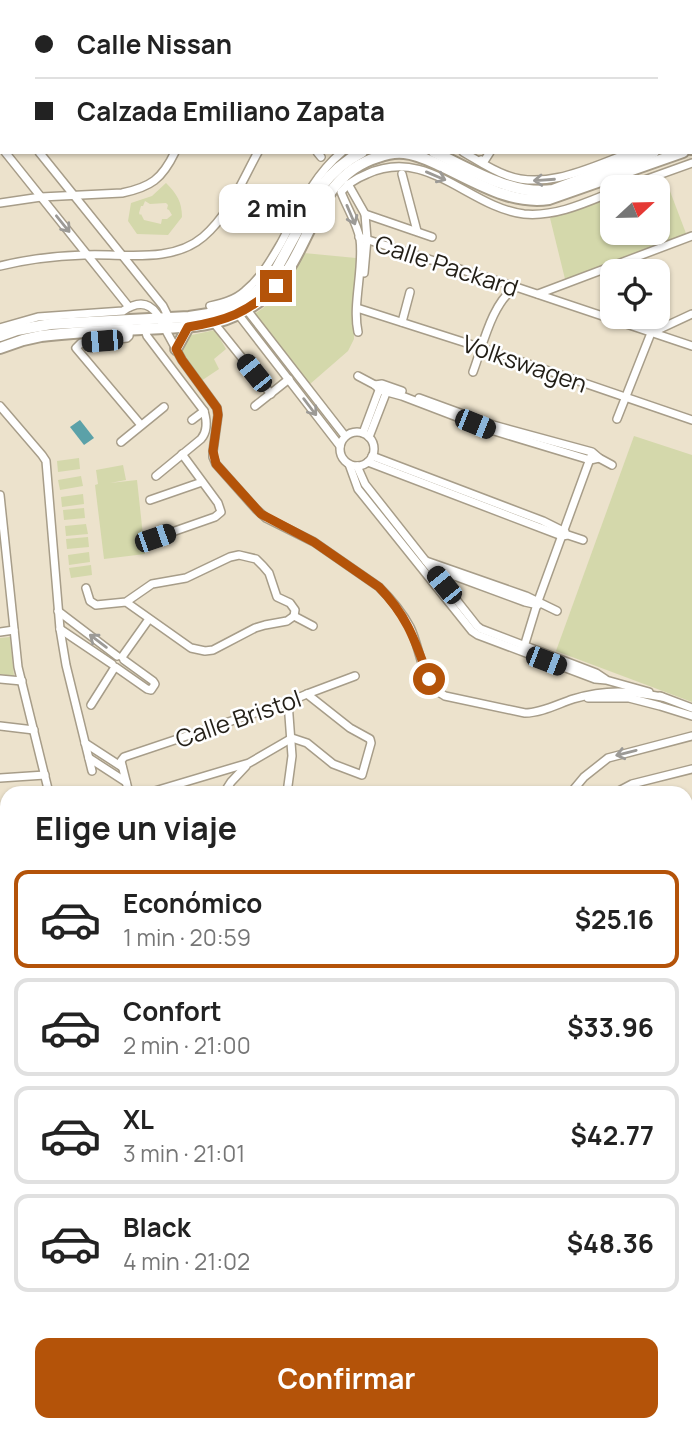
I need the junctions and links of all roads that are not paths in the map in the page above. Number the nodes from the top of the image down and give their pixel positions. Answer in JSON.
{"nodes":[{"id":1,"x":7,"y":154,"type":"edge"},
{"id":2,"x":41,"y":154,"type":"edge"},
{"id":3,"x":174,"y":154,"type":"edge"},
{"id":4,"x":257,"y":154,"type":"edge"},
{"id":5,"x":340,"y":154,"type":"edge"},
{"id":6,"x":358,"y":154,"type":"edge"},
{"id":7,"x":388,"y":154,"type":"edge"},
{"id":8,"x":412,"y":154,"type":"edge"},
{"id":9,"x":438,"y":154,"type":"edge"},
{"id":10,"x":467,"y":154,"type":"edge"},
{"id":11,"x":475,"y":154,"type":"edge"},
{"id":12,"x":489,"y":154,"type":"edge"},
{"id":13,"x":626,"y":154,"type":"edge"},
{"id":14,"x":649,"y":154,"type":"edge"},
{"id":15,"x":677,"y":154,"type":"edge"},
{"id":16,"x":483,"y":163,"type":"junction"},
{"id":17,"x":692,"y":163,"type":"edge"},
{"id":18,"x":402,"y":174,"type":"dead end"},
{"id":19,"x":658,"y":175,"type":"edge"},
{"id":20,"x":348,"y":184,"type":"junction"},
{"id":21,"x":74,"y":195,"type":"junction"},
{"id":22,"x":600,"y":196,"type":"edge"},
{"id":23,"x":41,"y":197,"type":"junction"},
{"id":24,"x":0,"y":203,"type":"edge"},
{"id":25,"x":365,"y":214,"type":"junction"},
{"id":26,"x":417,"y":231,"type":"junction"},
{"id":27,"x":692,"y":236,"type":"edge"},
{"id":28,"x":432,"y":237,"type":"dead end"},
{"id":29,"x":363,"y":238,"type":"junction"},
{"id":30,"x":87,"y":254,"type":"junction"},
{"id":31,"x":121,"y":256,"type":"junction"},
{"id":32,"x":0,"y":266,"type":"edge"},
{"id":33,"x":516,"y":287,"type":"junction"},
{"id":34,"x":410,"y":292,"type":"dead end"},
{"id":35,"x":538,"y":295,"type":"junction"},
{"id":36,"x":210,"y":306,"type":"dead end"},
{"id":37,"x":129,"y":307,"type":"junction"},
{"id":38,"x":242,"y":312,"type":"junction"},
{"id":39,"x":692,"y":314,"type":"edge"},
{"id":40,"x":254,"y":320,"type":"junction"},
{"id":41,"x":166,"y":323,"type":"junction"},
{"id":42,"x":214,"y":323,"type":"junction"},
{"id":43,"x":402,"y":323,"type":"junction"},
{"id":44,"x":144,"y":324,"type":"junction"},
{"id":45,"x":130,"y":325,"type":"junction"},
{"id":46,"x":247,"y":326,"type":"junction"},
{"id":47,"x":188,"y":327,"type":"junction"},
{"id":48,"x":0,"y":328,"type":"edge"},
{"id":49,"x":651,"y":333,"type":"junction"},
{"id":50,"x":0,"y":336,"type":"edge"},
{"id":51,"x":175,"y":346,"type":"junction"},
{"id":52,"x":692,"y":346,"type":"edge"},
{"id":53,"x":0,"y":348,"type":"edge"},
{"id":54,"x":482,"y":348,"type":"junction"},
{"id":55,"x":473,"y":372,"type":"dead end"},
{"id":56,"x":358,"y":376,"type":"dead end"},
{"id":57,"x":289,"y":379,"type":"junction"},
{"id":58,"x":382,"y":387,"type":"junction"},
{"id":59,"x":271,"y":394,"type":"junction"},
{"id":60,"x":626,"y":397,"type":"junction"},
{"id":61,"x":0,"y":406,"type":"edge"},
{"id":62,"x":254,"y":406,"type":"dead end"},
{"id":63,"x":164,"y":407,"type":"dead end"},
{"id":64,"x":204,"y":411,"type":"junction"},
{"id":65,"x":617,"y":419,"type":"dead end"},
{"id":66,"x":192,"y":420,"type":"dead end"},
{"id":67,"x":692,"y":420,"type":"edge"},
{"id":68,"x":141,"y":425,"type":"junction"},
{"id":69,"x":366,"y":435,"type":"junction"},
{"id":70,"x":345,"y":436,"type":"junction"},
{"id":71,"x":121,"y":442,"type":"dead end"},
{"id":72,"x":340,"y":446,"type":"junction"},
{"id":73,"x":182,"y":454,"type":"junction"},
{"id":74,"x":594,"y":457,"type":"junction"},
{"id":75,"x":370,"y":459,"type":"junction"},
{"id":76,"x":353,"y":465,"type":"junction"},
{"id":77,"x":612,"y":466,"type":"dead end"},
{"id":78,"x":156,"y":476,"type":"dead end"},
{"id":79,"x":202,"y":482,"type":"junction"},
{"id":80,"x":0,"y":495,"type":"edge"},
{"id":81,"x":150,"y":499,"type":"dead end"},
{"id":82,"x":565,"y":533,"type":"junction"},
{"id":83,"x":155,"y":538,"type":"dead end"},
{"id":84,"x":583,"y":540,"type":"dead end"},
{"id":85,"x":422,"y":563,"type":"junction"},
{"id":86,"x":453,"y":576,"type":"junction"},
{"id":87,"x":86,"y":588,"type":"dead end"},
{"id":88,"x":442,"y":588,"type":"junction"},
{"id":89,"x":126,"y":602,"type":"junction"},
{"id":90,"x":539,"y":604,"type":"junction"},
{"id":91,"x":58,"y":611,"type":"junction"},
{"id":92,"x":557,"y":611,"type":"dead end"},
{"id":93,"x":294,"y":616,"type":"junction"},
{"id":94,"x":149,"y":619,"type":"junction"},
{"id":95,"x":313,"y":626,"type":"dead end"},
{"id":96,"x":60,"y":629,"type":"junction"},
{"id":97,"x":14,"y":630,"type":"junction"},
{"id":98,"x":0,"y":632,"type":"edge"},
{"id":99,"x":523,"y":649,"type":"junction"},
{"id":100,"x":121,"y":658,"type":"junction"},
{"id":101,"x":115,"y":666,"type":"junction"},
{"id":102,"x":355,"y":676,"type":"dead end"},
{"id":103,"x":0,"y":679,"type":"edge"},
{"id":104,"x":22,"y":681,"type":"junction"},
{"id":105,"x":320,"y":689,"type":"junction"},
{"id":106,"x":307,"y":694,"type":"junction"},
{"id":107,"x":662,"y":697,"type":"junction"},
{"id":108,"x":576,"y":698,"type":"junction"},
{"id":109,"x":288,"y":702,"type":"junction"},
{"id":110,"x":321,"y":704,"type":"junction"},
{"id":111,"x":91,"y":705,"type":"dead end"},
{"id":112,"x":660,"y":706,"type":"junction"},
{"id":113,"x":692,"y":708,"type":"edge"},
{"id":114,"x":692,"y":716,"type":"edge"},
{"id":115,"x":0,"y":726,"type":"edge"},
{"id":116,"x":34,"y":730,"type":"junction"},
{"id":117,"x":692,"y":736,"type":"edge"},
{"id":118,"x":292,"y":738,"type":"junction"},
{"id":119,"x":85,"y":743,"type":"junction"},
{"id":120,"x":88,"y":757,"type":"junction"},
{"id":121,"x":249,"y":763,"type":"junction"},
{"id":122,"x":123,"y":768,"type":"junction"},
{"id":123,"x":692,"y":769,"type":"edge"},
{"id":124,"x":92,"y":771,"type":"dead end"},
{"id":125,"x":225,"y":771,"type":"junction"},
{"id":126,"x":45,"y":775,"type":"junction"},
{"id":127,"x":0,"y":778,"type":"edge"},
{"id":128,"x":126,"y":782,"type":"junction"},
{"id":129,"x":231,"y":782,"type":"junction"},
{"id":130,"x":47,"y":786,"type":"edge"},
{"id":131,"x":127,"y":786,"type":"edge"},
{"id":132,"x":172,"y":786,"type":"edge"},
{"id":133,"x":228,"y":786,"type":"edge"},
{"id":134,"x":287,"y":786,"type":"edge"},
{"id":135,"x":576,"y":786,"type":"edge"},
{"id":136,"x":630,"y":786,"type":"edge"}],
"edges":[{"from":1,"to":23,"type":"street"},
{"from":2,"to":21,"type":"street"},
{"from":3,"to":21,"type":"street"},
{"from":4,"to":31,"type":"street"},
{"from":5,"to":36,"type":"street"},
{"from":6,"to":41,"type":"main road"},
{"from":7,"to":38,"type":"main road"},
{"from":8,"to":15,"type":"main road"},
{"from":9,"to":14,"type":"main road"},
{"from":10,"to":16,"type":"street"},
{"from":11,"to":16,"type":"street"},
{"from":12,"to":16,"type":"street"},
{"from":13,"to":16,"type":"street","one_way":true},
{"from":17,"to":19,"type":"street"},
{"from":18,"to":26,"type":"street"},
{"from":20,"to":22,"type":"street","one_way":true},
{"from":20,"to":25,"type":"street"},
{"from":20,"to":29,"type":"street","one_way":true},
{"from":21,"to":23,"type":"street"},
{"from":21,"to":31,"type":"street"},
{"from":23,"to":24,"type":"street"},
{"from":23,"to":30,"type":"street","one_way":true},
{"from":25,"to":26,"type":"street"},
{"from":25,"to":29,"type":"street"},
{"from":26,"to":28,"type":"street"},
{"from":27,"to":35,"type":"street","name":"Calle Packard"},
{"from":29,"to":33,"type":"street","name":"Calle Packard"},
{"from":29,"to":43,"type":"street","name":"Volkswagen"},
{"from":30,"to":31,"type":"street"},
{"from":30,"to":32,"type":"street"},
{"from":30,"to":37,"type":"street"},
{"from":31,"to":41,"type":"street"},
{"from":33,"to":35,"type":"street","name":"Calle Packard"},
{"from":33,"to":54,"type":"street"},
{"from":34,"to":43,"type":"street"},
{"from":35,"to":49,"type":"street"},
{"from":37,"to":41,"type":"street"},
{"from":37,"to":48,"type":"street"},
{"from":38,"to":40,"type":"street"},
{"from":38,"to":42,"type":"main road"},
{"from":38,"to":46,"type":"street"},
{"from":39,"to":49,"type":"street"},
{"from":40,"to":46,"type":"street"},
{"from":40,"to":70,"type":"street"},
{"from":41,"to":44,"type":"main road"},
{"from":41,"to":47,"type":"main road"},
{"from":41,"to":51,"type":"street"},
{"from":42,"to":47,"type":"main road"},
{"from":42,"to":59,"type":"street"},
{"from":43,"to":54,"type":"street","name":"Volkswagen"},
{"from":44,"to":45,"type":"main road"},
{"from":44,"to":64,"type":"street"},
{"from":45,"to":50,"type":"main road"},
{"from":45,"to":53,"type":"main road"},
{"from":45,"to":68,"type":"street"},
{"from":46,"to":57,"type":"street"},
{"from":47,"to":51,"type":"main road"},
{"from":49,"to":52,"type":"street"},
{"from":49,"to":60,"type":"street"},
{"from":51,"to":108,"type":"street"},
{"from":54,"to":55,"type":"street"},
{"from":54,"to":60,"type":"street","name":"Volkswagen"},
{"from":56,"to":58,"type":"street"},
{"from":57,"to":59,"type":"street"},
{"from":57,"to":72,"type":"street","one_way":true},
{"from":58,"to":69,"type":"street"},
{"from":58,"to":74,"type":"street"},
{"from":59,"to":62,"type":"street"},
{"from":60,"to":65,"type":"street"},
{"from":60,"to":67,"type":"street","name":"Volkswagen"},
{"from":61,"to":91,"type":"street"},
{"from":63,"to":68,"type":"street"},
{"from":64,"to":66,"type":"street"},
{"from":64,"to":73,"type":"street"},
{"from":68,"to":71,"type":"street"},
{"from":69,"to":70,"type":"street"},
{"from":69,"to":75,"type":"street"},
{"from":70,"to":72,"type":"street"},
{"from":72,"to":76,"type":"street"},
{"from":73,"to":78,"type":"street"},
{"from":73,"to":79,"type":"street"},
{"from":74,"to":77,"type":"street"},
{"from":74,"to":82,"type":"street"},
{"from":75,"to":76,"type":"street"},
{"from":75,"to":82,"type":"street"},
{"from":76,"to":85,"type":"street"},
{"from":79,"to":81,"type":"street"},
{"from":79,"to":83,"type":"street"},
{"from":80,"to":97,"type":"street"},
{"from":82,"to":84,"type":"street"},
{"from":82,"to":90,"type":"street"},
{"from":85,"to":86,"type":"street"},
{"from":85,"to":88,"type":"street"},
{"from":85,"to":90,"type":"street"},
{"from":86,"to":88,"type":"street"},
{"from":86,"to":90,"type":"street"},
{"from":87,"to":89,"type":"street"},
{"from":88,"to":99,"type":"street"},
{"from":89,"to":93,"type":"street"},
{"from":89,"to":94,"type":"street"},
{"from":90,"to":92,"type":"street"},
{"from":90,"to":99,"type":"street"},
{"from":91,"to":96,"type":"street"},
{"from":100,"to":91,"type":"street","one_way":true},
{"from":93,"to":94,"type":"street"},
{"from":93,"to":95,"type":"street"},
{"from":94,"to":100,"type":"street"},
{"from":96,"to":101,"type":"street"},
{"from":96,"to":119,"type":"street"},
{"from":97,"to":98,"type":"street"},
{"from":97,"to":104,"type":"street"},
{"from":99,"to":107,"type":"street"},
{"from":100,"to":101,"type":"street"},
{"from":100,"to":101,"type":"street"},
{"from":101,"to":111,"type":"street"},
{"from":102,"to":105,"type":"street","name":"Calle Bristol"},
{"from":103,"to":104,"type":"street"},
{"from":104,"to":116,"type":"street"},
{"from":105,"to":106,"type":"street","name":"Calle Bristol"},
{"from":105,"to":110,"type":"street"},
{"from":106,"to":109,"type":"street","name":"Calle Bristol"},
{"from":106,"to":110,"type":"street"},
{"from":107,"to":108,"type":"street"},
{"from":107,"to":112,"type":"street"},
{"from":107,"to":113,"type":"street"},
{"from":108,"to":112,"type":"street"},
{"from":109,"to":118,"type":"street"},
{"from":109,"to":122,"type":"street","name":"Calle Bristol"},
{"from":110,"to":118,"type":"street"},
{"from":112,"to":114,"type":"street"},
{"from":115,"to":116,"type":"street"},
{"from":116,"to":126,"type":"street"},
{"from":117,"to":135,"type":"street","one_way":true},
{"from":118,"to":121,"type":"street"},
{"from":118,"to":134,"type":"street"},
{"from":119,"to":120,"type":"street"},
{"from":119,"to":122,"type":"street"},
{"from":120,"to":124,"type":"street"},
{"from":120,"to":128,"type":"street"},
{"from":121,"to":125,"type":"street"},
{"from":121,"to":129,"type":"street"},
{"from":122,"to":128,"type":"street"},
{"from":123,"to":136,"type":"street"},
{"from":125,"to":129,"type":"street"},
{"from":125,"to":132,"type":"street"},
{"from":126,"to":127,"type":"street"},
{"from":126,"to":130,"type":"street"},
{"from":128,"to":131,"type":"street"},
{"from":129,"to":133,"type":"street"}]}
